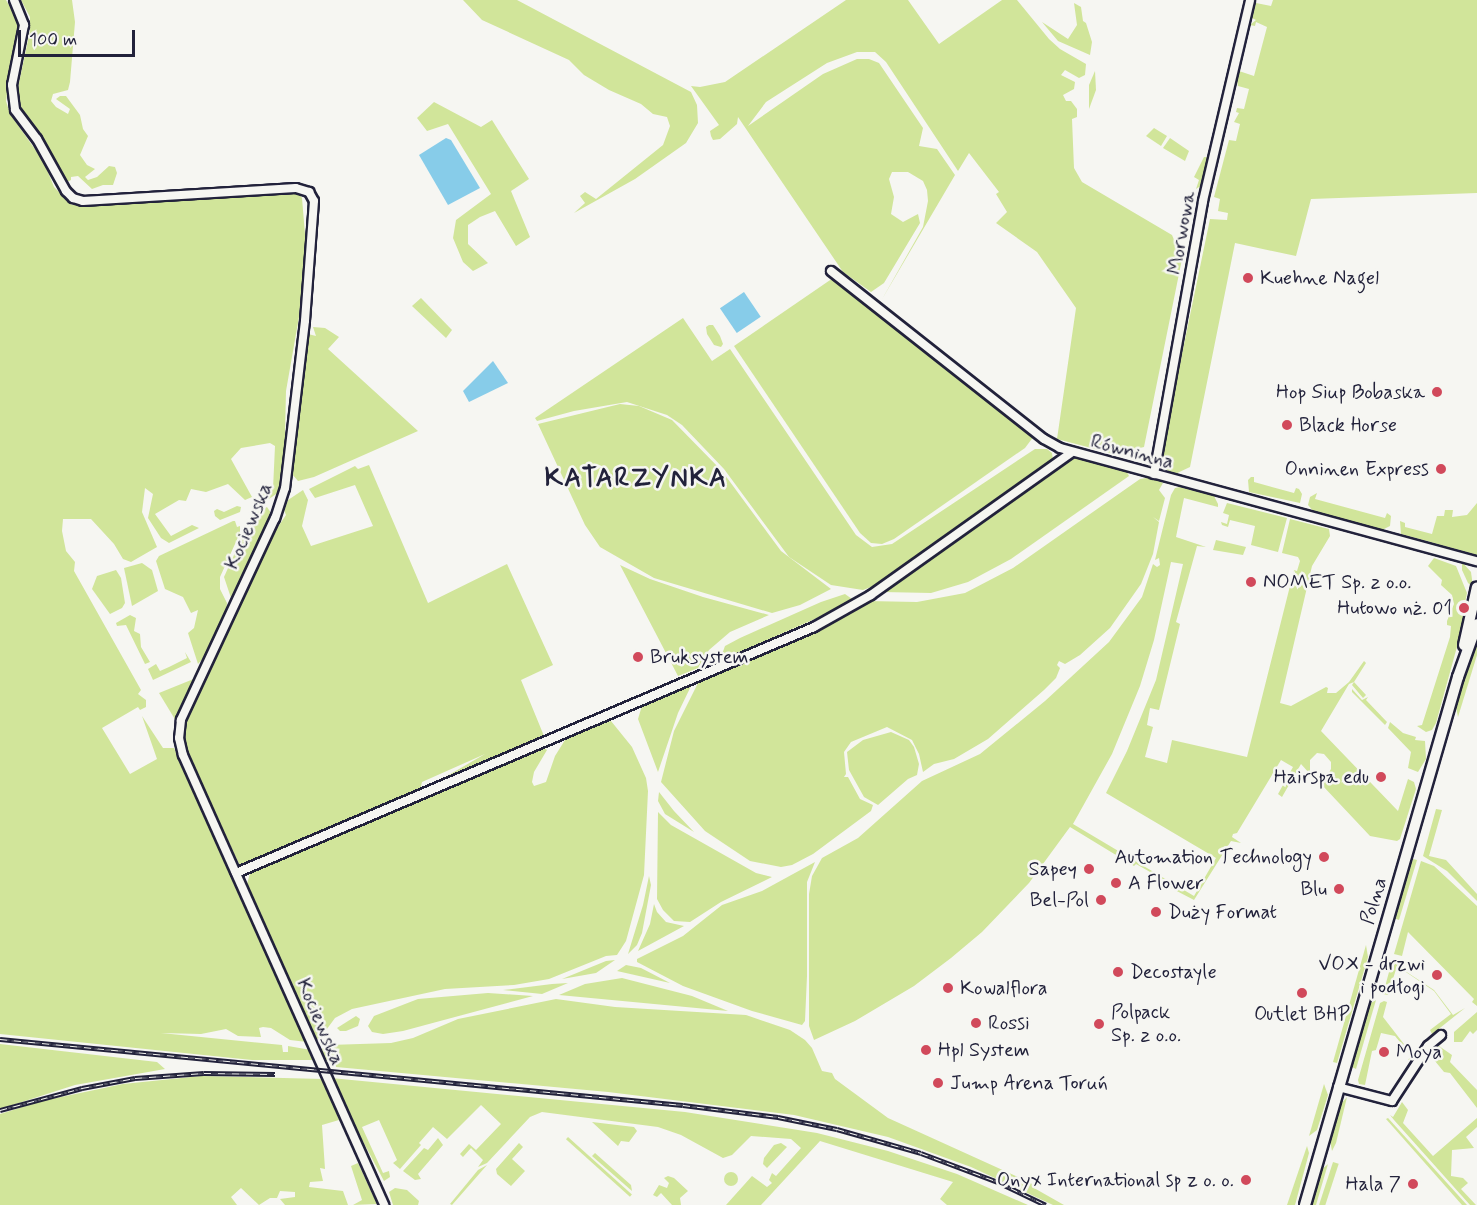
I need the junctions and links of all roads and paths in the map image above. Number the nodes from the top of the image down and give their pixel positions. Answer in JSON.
{"nodes":[{"id":1,"x":14,"y":0,"type":"edge"},
{"id":2,"x":1250,"y":0,"type":"edge"},
{"id":3,"x":831,"y":271,"type":"dead end"},
{"id":4,"x":1071,"y":453,"type":"junction"},
{"id":5,"x":1154,"y":474,"type":"junction"},
{"id":6,"x":1477,"y":561,"type":"edge"},
{"id":7,"x":1477,"y":587,"type":"edge"},
{"id":8,"x":1477,"y":624,"type":"edge"},
{"id":9,"x":1458,"y":677,"type":"junction"},
{"id":10,"x":236,"y":873,"type":"junction"},
{"id":11,"x":1441,"y":1035,"type":"dead end"},
{"id":12,"x":1338,"y":1087,"type":"junction"},
{"id":13,"x":384,"y":1205,"type":"edge"},
{"id":14,"x":1305,"y":1205,"type":"edge"}],
"edges":[{"from":1,"to":10,"type":"street","name":"Kociewska"},
{"from":2,"to":5,"type":"street","name":"Morwowa"},
{"from":3,"to":4,"type":"street","name":"Równinna"},
{"from":4,"to":5,"type":"street","name":"Równinna"},
{"from":4,"to":10,"type":"street"},
{"from":5,"to":6,"type":"street","name":"Równinna"},
{"from":7,"to":9,"type":"street","name":"Polna"},
{"from":8,"to":9,"type":"street","name":"Polna"},
{"from":9,"to":12,"type":"street","name":"Polna"},
{"from":10,"to":13,"type":"street","name":"Kociewska"},
{"from":11,"to":12,"type":"street"},
{"from":12,"to":14,"type":"street","name":"Polna"}]}
